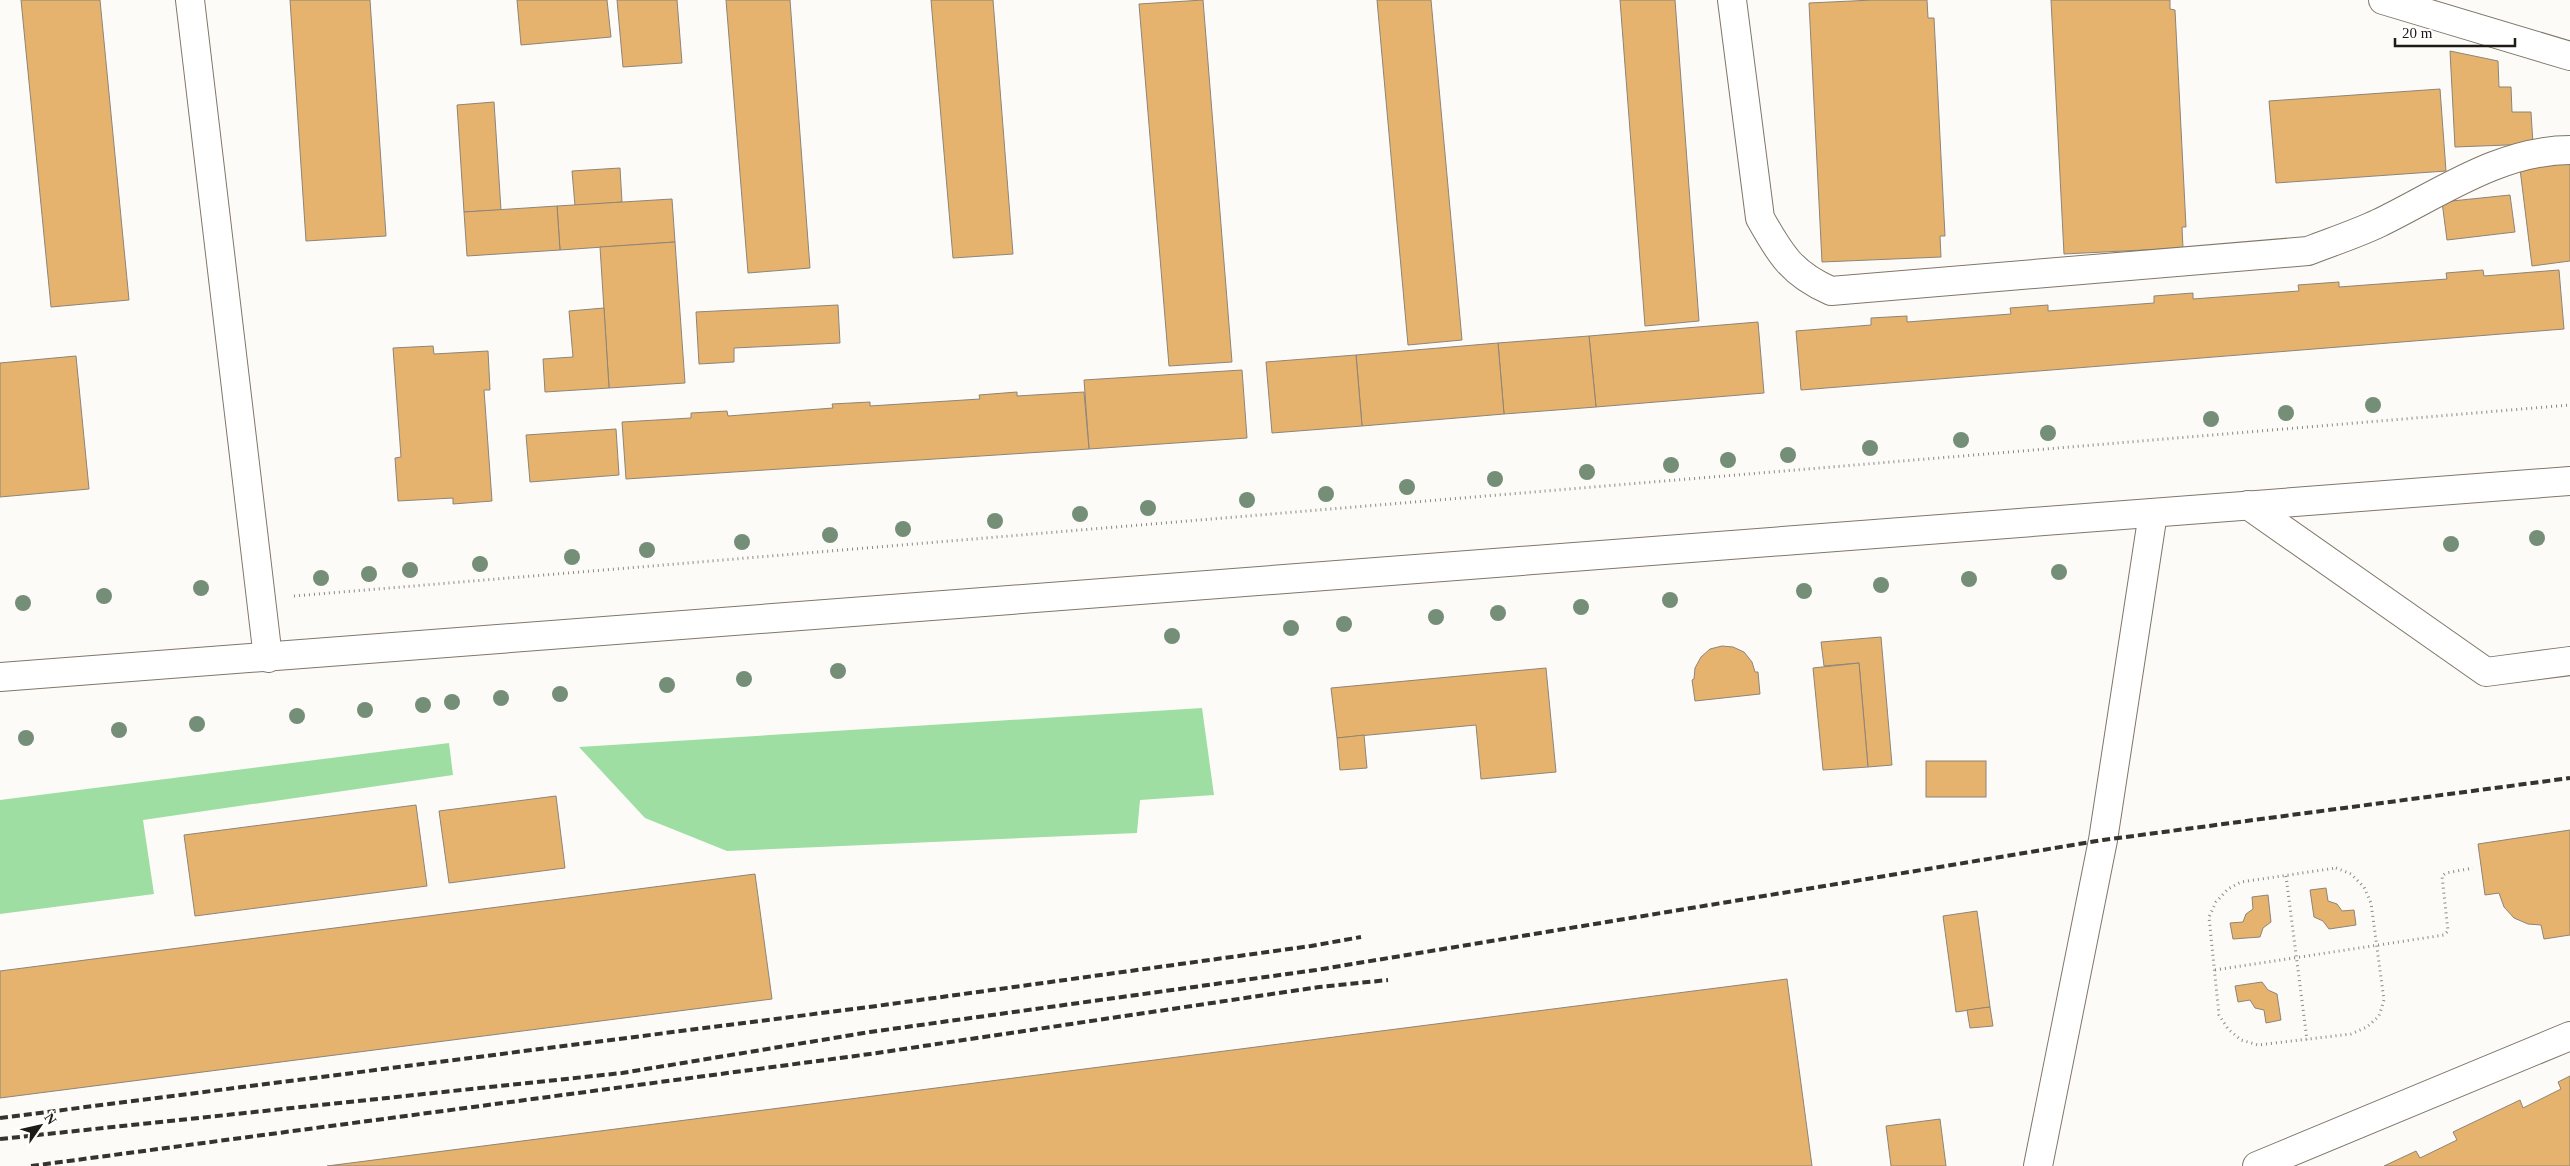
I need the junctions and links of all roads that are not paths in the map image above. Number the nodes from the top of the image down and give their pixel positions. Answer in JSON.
{"nodes":[{"id":1,"x":190,"y":0,"type":"edge"},
{"id":2,"x":1732,"y":0,"type":"edge"},
{"id":3,"x":2383,"y":0,"type":"edge"},
{"id":4,"x":2570,"y":56,"type":"edge"},
{"id":5,"x":2570,"y":150,"type":"edge"},
{"id":6,"x":2570,"y":481,"type":"edge"},
{"id":7,"x":2248,"y":505,"type":"junction"},
{"id":8,"x":2152,"y":513,"type":"junction"},
{"id":9,"x":268,"y":658,"type":"junction"},
{"id":10,"x":2570,"y":661,"type":"edge"},
{"id":11,"x":0,"y":677,"type":"edge"},
{"id":12,"x":2570,"y":1036,"type":"edge"},
{"id":13,"x":2310,"y":1156,"type":"edge"},
{"id":14,"x":2038,"y":1166,"type":"edge"},
{"id":15,"x":2257,"y":1166,"type":"edge"}],
"edges":[{"from":1,"to":9,"type":"main road"},
{"from":2,"to":5,"type":"main road"},
{"from":3,"to":4,"type":"main road"},
{"from":6,"to":7,"type":"main road"},
{"from":7,"to":8,"type":"main road"},
{"from":7,"to":10,"type":"main road"},
{"from":8,"to":9,"type":"main road"},
{"from":8,"to":14,"type":"main road"},
{"from":9,"to":11,"type":"main road"},
{"from":12,"to":13,"type":"main road"},
{"from":13,"to":15,"type":"main road"}]}
